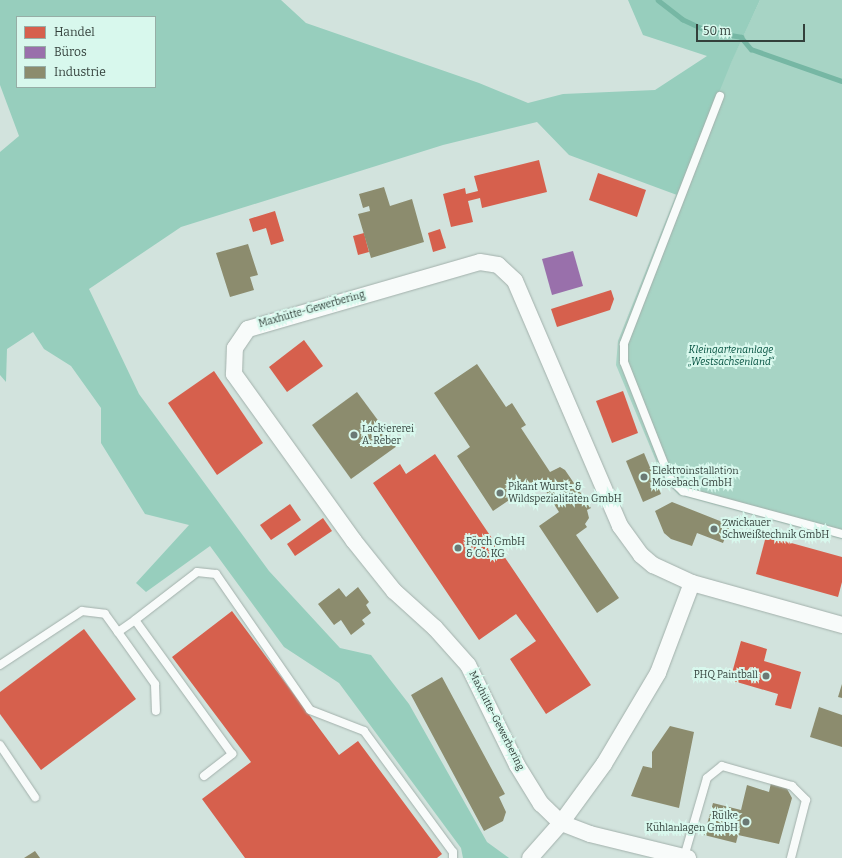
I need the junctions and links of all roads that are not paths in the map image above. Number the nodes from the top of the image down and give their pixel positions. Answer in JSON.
{"nodes":[{"id":1,"x":720,"y":96,"type":"dead end"},
{"id":2,"x":842,"y":534,"type":"edge"},
{"id":3,"x":692,"y":583,"type":"junction"},
{"id":4,"x":135,"y":620,"type":"junction"},
{"id":5,"x":842,"y":625,"type":"edge"},
{"id":6,"x":118,"y":632,"type":"junction"},
{"id":7,"x":0,"y":665,"type":"edge"},
{"id":8,"x":156,"y":711,"type":"dead end"},
{"id":9,"x":0,"y":745,"type":"edge"},
{"id":10,"x":204,"y":776,"type":"dead end"},
{"id":11,"x":36,"y":797,"type":"dead end"},
{"id":12,"x":561,"y":823,"type":"junction"},
{"id":13,"x":453,"y":858,"type":"edge"},
{"id":14,"x":530,"y":858,"type":"edge"},
{"id":15,"x":686,"y":858,"type":"edge"},
{"id":16,"x":792,"y":858,"type":"edge"}],
"edges":[{"from":1,"to":2,"type":"lane"},
{"from":3,"to":5,"type":"street","name":"Maxhütte-Gewerbering"},
{"from":3,"to":12,"type":"street"},
{"from":3,"to":12,"type":"street","name":"Maxhütte-Gewerbering"},
{"from":4,"to":6,"type":"lane"},
{"from":4,"to":10,"type":"lane"},
{"from":4,"to":13,"type":"lane"},
{"from":6,"to":7,"type":"lane"},
{"from":6,"to":8,"type":"lane"},
{"from":9,"to":11,"type":"lane"},
{"from":12,"to":14,"type":"street"},
{"from":12,"to":15,"type":"street","name":"Maxhütte-Gewerbering"},
{"from":15,"to":16,"type":"lane"}]}
